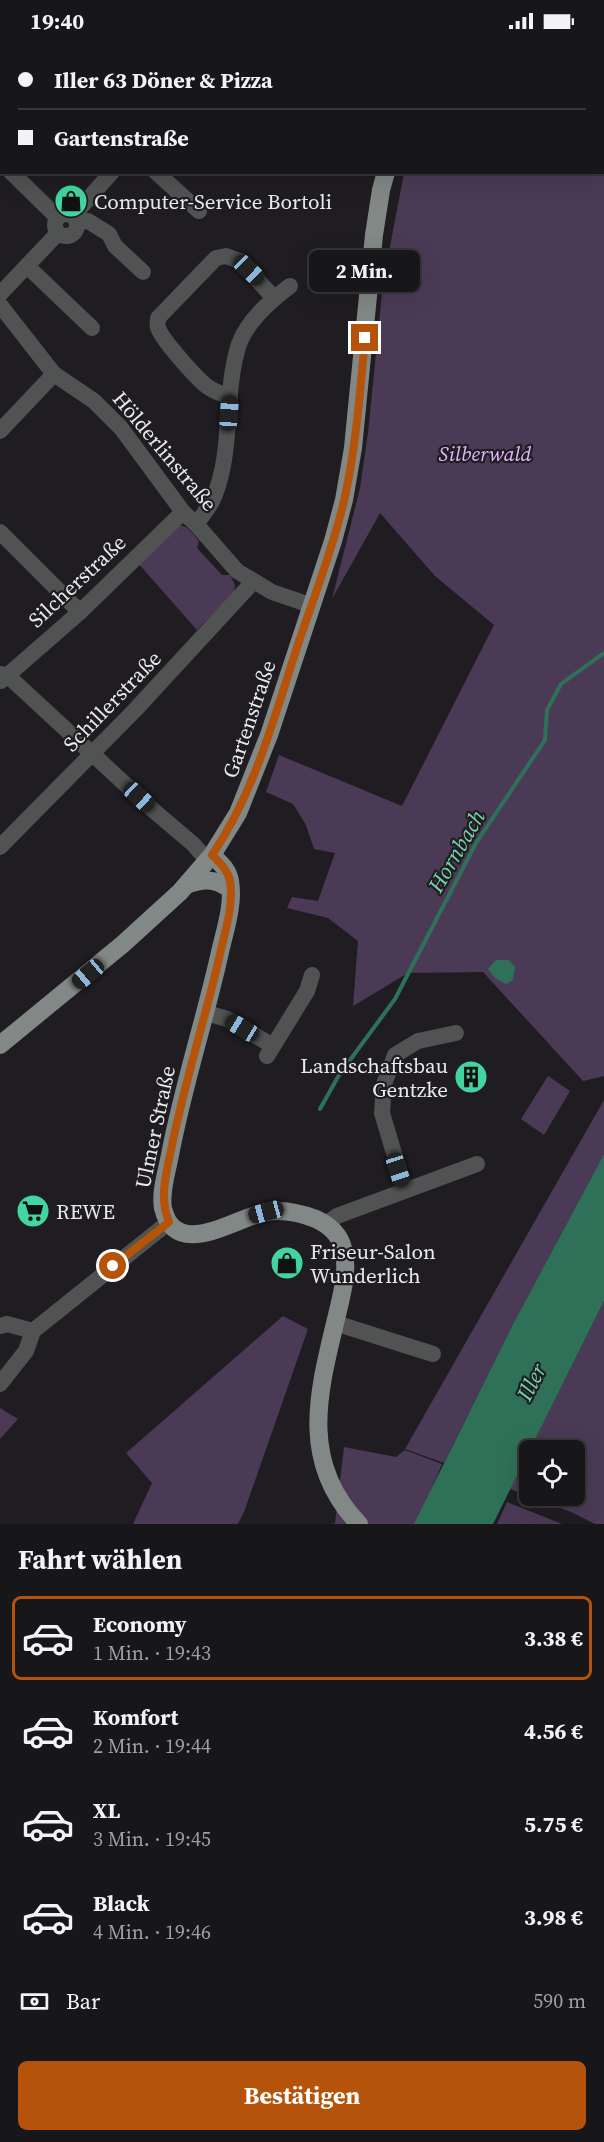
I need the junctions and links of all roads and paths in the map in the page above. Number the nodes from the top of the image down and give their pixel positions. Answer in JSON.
{"nodes":[{"id":1,"x":13,"y":174,"type":"edge"},
{"id":2,"x":110,"y":174,"type":"edge"},
{"id":3,"x":158,"y":174,"type":"edge"},
{"id":4,"x":385,"y":174,"type":"edge"},
{"id":5,"x":199,"y":211,"type":"dead end"},
{"id":6,"x":66,"y":222,"type":"junction"},
{"id":7,"x":27,"y":266,"type":"junction"},
{"id":8,"x":142,"y":272,"type":"dead end"},
{"id":9,"x":290,"y":286,"type":"dead end"},
{"id":10,"x":0,"y":294,"type":"edge"},
{"id":11,"x":274,"y":298,"type":"junction"},
{"id":12,"x":0,"y":305,"type":"edge"},
{"id":13,"x":92,"y":328,"type":"dead end"},
{"id":14,"x":54,"y":374,"type":"junction"},
{"id":15,"x":230,"y":397,"type":"junction"},
{"id":16,"x":0,"y":430,"type":"edge"},
{"id":17,"x":183,"y":512,"type":"junction"},
{"id":18,"x":196,"y":524,"type":"junction"},
{"id":19,"x":0,"y":532,"type":"edge"},
{"id":20,"x":253,"y":582,"type":"junction"},
{"id":21,"x":310,"y":605,"type":"junction"},
{"id":22,"x":80,"y":612,"type":"junction"},
{"id":23,"x":2,"y":677,"type":"edge"},
{"id":24,"x":93,"y":753,"type":"junction"},
{"id":25,"x":0,"y":847,"type":"edge"},
{"id":26,"x":210,"y":858,"type":"junction"},
{"id":27,"x":186,"y":885,"type":"junction"},
{"id":28,"x":228,"y":892,"type":"junction"},
{"id":29,"x":312,"y":975,"type":"dead end"},
{"id":30,"x":207,"y":1012,"type":"junction"},
{"id":31,"x":456,"y":1033,"type":"dead end"},
{"id":32,"x":0,"y":1045,"type":"edge"},
{"id":33,"x":477,"y":1164,"type":"dead end"},
{"id":34,"x":405,"y":1190,"type":"junction"},
{"id":35,"x":169,"y":1222,"type":"junction"},
{"id":36,"x":326,"y":1224,"type":"junction"},
{"id":37,"x":335,"y":1323,"type":"junction"},
{"id":38,"x":0,"y":1326,"type":"edge"},
{"id":39,"x":33,"y":1331,"type":"junction"},
{"id":40,"x":433,"y":1354,"type":"dead end"},
{"id":41,"x":0,"y":1384,"type":"edge"},
{"id":42,"x":353,"y":1518,"type":"edge"}],
"edges":[{"from":1,"to":6,"type":"street"},
{"from":2,"to":6,"type":"street"},
{"from":3,"to":5,"type":"street"},
{"from":4,"to":21,"type":"main road","name":"Gartenstraße"},
{"from":6,"to":7,"type":"street"},
{"from":6,"to":8,"type":"street"},
{"from":7,"to":10,"type":"street"},
{"from":7,"to":13,"type":"street"},
{"from":9,"to":11,"type":"street"},
{"from":11,"to":15,"type":"street"},
{"from":11,"to":15,"type":"street"},
{"from":12,"to":14,"type":"street","name":"Hölderlinstraße"},
{"from":14,"to":16,"type":"street"},
{"from":14,"to":17,"type":"street","name":"Hölderlinstraße"},
{"from":15,"to":18,"type":"street"},
{"from":17,"to":18,"type":"street","name":"Hölderlinstraße"},
{"from":17,"to":22,"type":"street","name":"Silcherstraße"},
{"from":18,"to":20,"type":"street","name":"Hölderlinstraße"},
{"from":19,"to":22,"type":"street"},
{"from":20,"to":21,"type":"street","name":"Hölderlinstraße"},
{"from":20,"to":24,"type":"street","name":"Schillerstraße"},
{"from":21,"to":26,"type":"main road","name":"Gartenstraße"},
{"from":22,"to":23,"type":"street","name":"Silcherstraße"},
{"from":23,"to":24,"type":"street"},
{"from":24,"to":25,"type":"street","name":"Schillerstraße"},
{"from":24,"to":26,"type":"street"},
{"from":26,"to":27,"type":"main road","name":"Gartenstraße"},
{"from":26,"to":28,"type":"main road","name":"Ulmer Straße"},
{"from":27,"to":28,"type":"main road"},
{"from":27,"to":32,"type":"main road","name":"Gartenstraße"},
{"from":28,"to":30,"type":"main road","name":"Ulmer Straße"},
{"from":29,"to":30,"type":"street"},
{"from":30,"to":35,"type":"main road","name":"Ulmer Straße"},
{"from":31,"to":34,"type":"street"},
{"from":33,"to":34,"type":"street"},
{"from":34,"to":36,"type":"street"},
{"from":35,"to":36,"type":"main road"},
{"from":35,"to":39,"type":"street"},
{"from":36,"to":37,"type":"main road"},
{"from":37,"to":40,"type":"street"},
{"from":37,"to":42,"type":"main road"},
{"from":38,"to":39,"type":"street"},
{"from":39,"to":41,"type":"street"}]}
